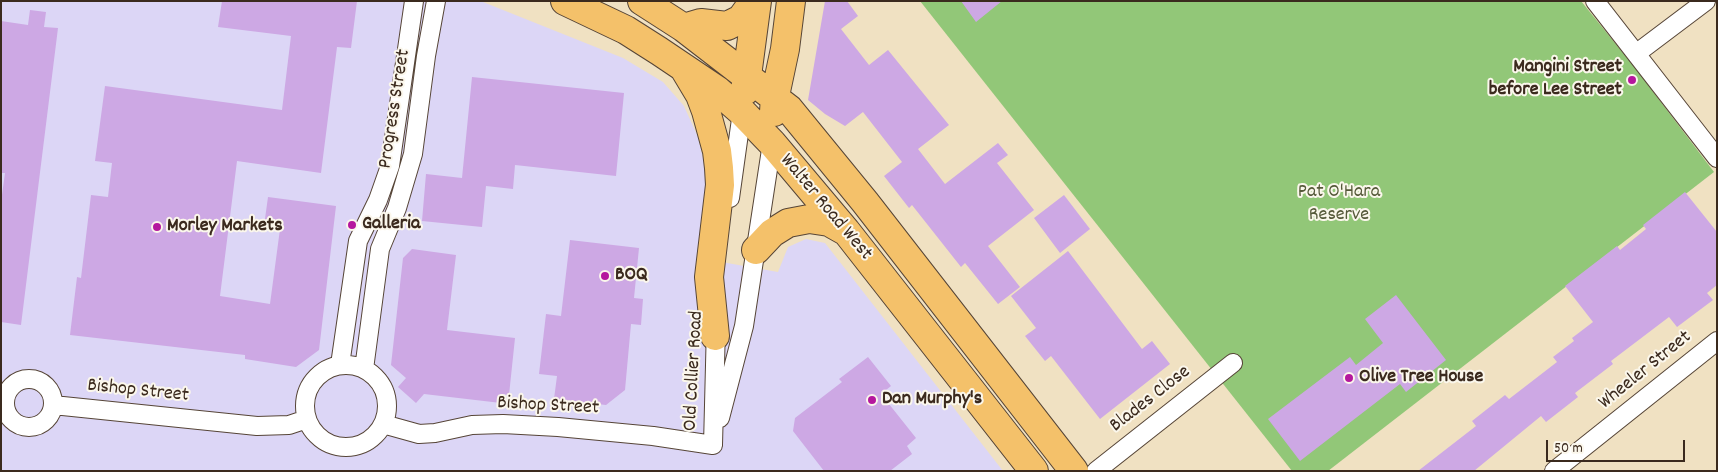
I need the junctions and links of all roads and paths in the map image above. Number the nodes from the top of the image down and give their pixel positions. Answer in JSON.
{"nodes":[{"id":1,"x":414,"y":1,"type":"edge"},
{"id":2,"x":436,"y":1,"type":"edge"},
{"id":3,"x":566,"y":1,"type":"edge"},
{"id":4,"x":642,"y":1,"type":"edge"},
{"id":5,"x":756,"y":1,"type":"edge"},
{"id":6,"x":791,"y":1,"type":"edge"},
{"id":7,"x":1595,"y":1,"type":"edge"},
{"id":8,"x":1706,"y":1,"type":"edge"},
{"id":9,"x":684,"y":28,"type":"junction"},
{"id":10,"x":1637,"y":53,"type":"junction"},
{"id":11,"x":682,"y":67,"type":"junction"},
{"id":12,"x":747,"y":77,"type":"junction"},
{"id":13,"x":774,"y":96,"type":"junction"},
{"id":14,"x":742,"y":112,"type":"junction"},
{"id":15,"x":772,"y":143,"type":"junction"},
{"id":16,"x":1717,"y":158,"type":"edge"},
{"id":17,"x":846,"y":231,"type":"junction"},
{"id":18,"x":756,"y":250,"type":"junction"},
{"id":19,"x":715,"y":336,"type":"junction"},
{"id":20,"x":1717,"y":341,"type":"edge"},
{"id":21,"x":1233,"y":363,"type":"dead end"},
{"id":22,"x":340,"y":365,"type":"junction"},
{"id":23,"x":364,"y":370,"type":"junction"},
{"id":24,"x":3,"y":399,"type":"edge"},
{"id":25,"x":53,"y":406,"type":"junction"},
{"id":26,"x":307,"y":419,"type":"junction"},
{"id":27,"x":383,"y":424,"type":"junction"},
{"id":28,"x":713,"y":445,"type":"junction"},
{"id":29,"x":1034,"y":471,"type":"edge"},
{"id":30,"x":1074,"y":471,"type":"edge"},
{"id":31,"x":1096,"y":471,"type":"edge"},
{"id":32,"x":1554,"y":471,"type":"edge"}],
"edges":[{"from":1,"to":22,"type":"street","name":"Progress Street"},
{"from":2,"to":23,"type":"street","name":"Progress Street"},
{"from":3,"to":11,"type":"main road","name":"Walter Road West"},
{"from":4,"to":9,"type":"main road","name":"Walter Road West"},
{"from":5,"to":9,"type":"main road"},
{"from":5,"to":12,"type":"main road"},
{"from":6,"to":13,"type":"main road"},
{"from":7,"to":10,"type":"street"},
{"from":8,"to":10,"type":"street"},
{"from":9,"to":12,"type":"main road","name":"Walter Road West"},
{"from":10,"to":16,"type":"street"},
{"from":11,"to":14,"type":"main road","name":"Walter Road West"},
{"from":11,"to":19,"type":"main road"},
{"from":12,"to":13,"type":"main road","name":"Walter Road West"},
{"from":12,"to":14,"type":"main road"},
{"from":13,"to":15,"type":"main road"},
{"from":13,"to":30,"type":"main road","name":"Walter Road West"},
{"from":14,"to":15,"type":"main road","name":"Walter Road West"},
{"from":14,"to":19,"type":"street","name":"Old Collier Road"},
{"from":15,"to":17,"type":"main road","name":"Walter Road West"},
{"from":15,"to":18,"type":"street","name":"Old Collier Road"},
{"from":17,"to":18,"type":"main road"},
{"from":17,"to":29,"type":"main road","name":"Walter Road West"},
{"from":18,"to":28,"type":"street","name":"Old Collier Road"},
{"from":19,"to":28,"type":"street","name":"Old Collier Road"},
{"from":20,"to":32,"type":"street","name":"Wheeler Street"},
{"from":21,"to":31,"type":"street","name":"Blades Close"},
{"from":22,"to":23,"type":"street"},
{"from":22,"to":26,"type":"street"},
{"from":23,"to":27,"type":"street"},
{"from":24,"to":25,"type":"street"},
{"from":24,"to":25,"type":"street"},
{"from":25,"to":26,"type":"street","name":"Bishop Street"},
{"from":26,"to":27,"type":"street"},
{"from":27,"to":28,"type":"street","name":"Bishop Street"}]}
